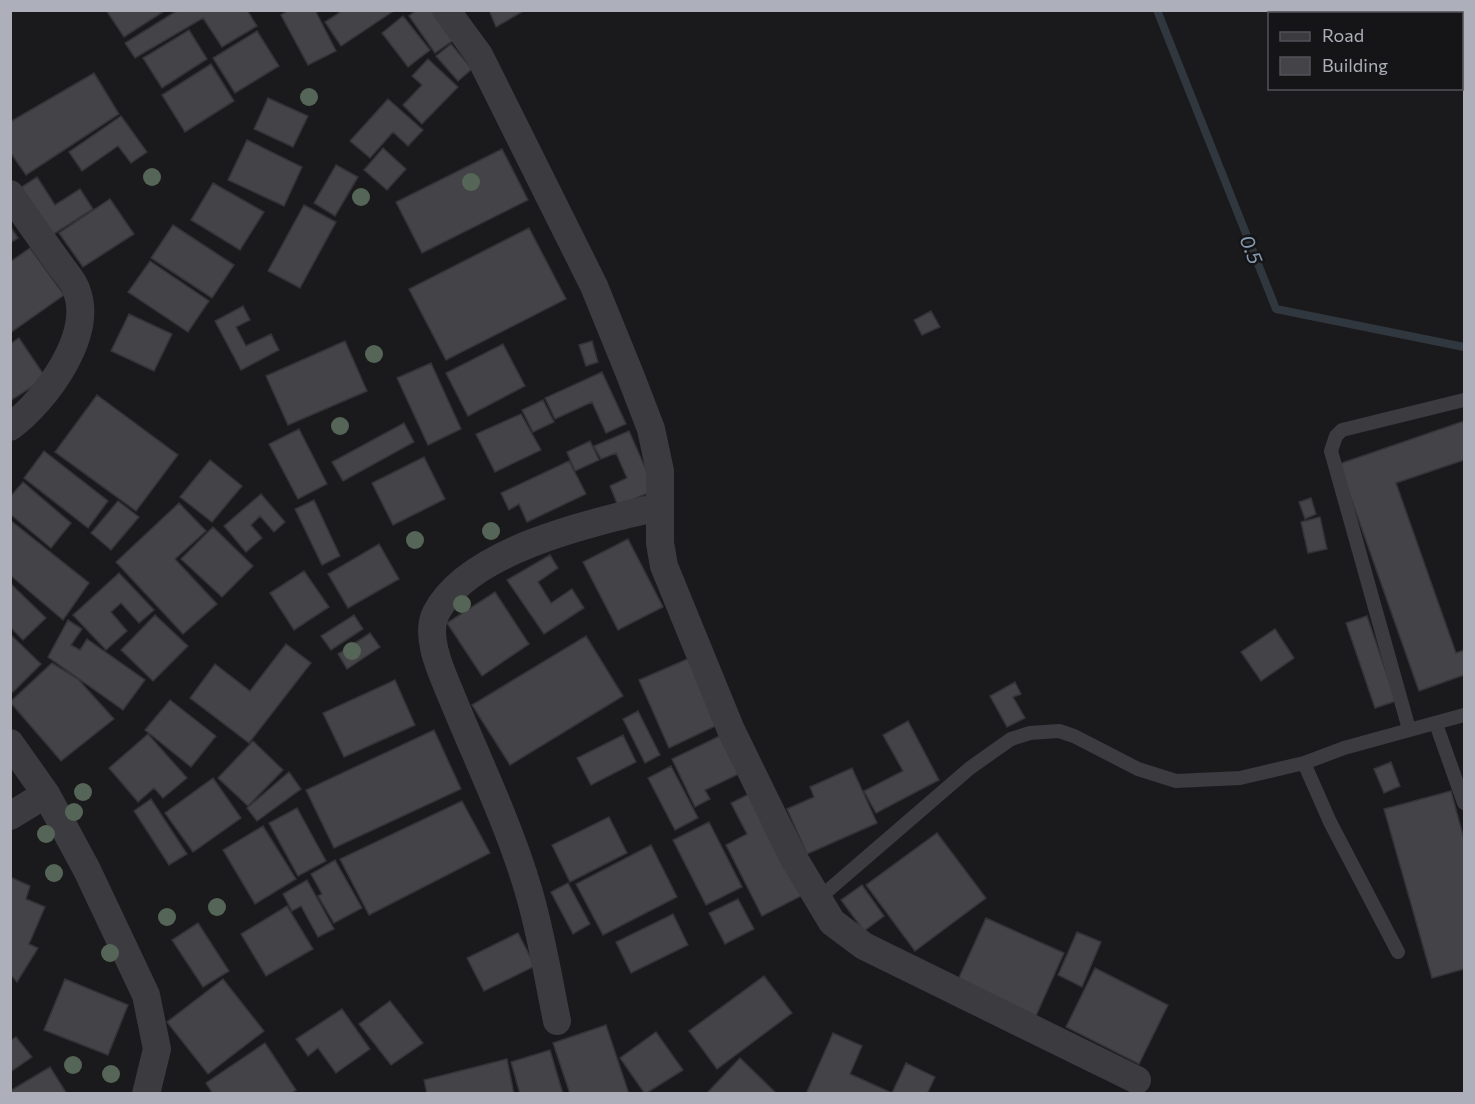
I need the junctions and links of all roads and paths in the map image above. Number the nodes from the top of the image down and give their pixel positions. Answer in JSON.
{"nodes":[{"id":1,"x":446,"y":10,"type":"edge"},
{"id":2,"x":10,"y":194,"type":"edge"},
{"id":3,"x":1464,"y":400,"type":"edge"},
{"id":4,"x":10,"y":427,"type":"edge"},
{"id":5,"x":659,"y":507,"type":"junction"},
{"id":6,"x":1464,"y":714,"type":"edge"},
{"id":7,"x":1436,"y":724,"type":"junction"},
{"id":8,"x":1409,"y":729,"type":"junction"},
{"id":9,"x":10,"y":743,"type":"edge"},
{"id":10,"x":1304,"y":763,"type":"junction"},
{"id":11,"x":46,"y":794,"type":"junction"},
{"id":12,"x":1464,"y":803,"type":"edge"},
{"id":13,"x":10,"y":816,"type":"edge"},
{"id":14,"x":817,"y":900,"type":"junction"},
{"id":15,"x":1398,"y":952,"type":"dead end"},
{"id":16,"x":557,"y":1021,"type":"dead end"},
{"id":17,"x":1137,"y":1080,"type":"dead end"},
{"id":18,"x":146,"y":1094,"type":"edge"}],
"edges":[{"from":1,"to":5,"type":"street"},
{"from":2,"to":4,"type":"street"},
{"from":3,"to":8,"type":"lane"},
{"from":5,"to":14,"type":"street"},
{"from":5,"to":16,"type":"street"},
{"from":6,"to":7,"type":"lane"},
{"from":7,"to":8,"type":"lane"},
{"from":7,"to":12,"type":"lane"},
{"from":8,"to":10,"type":"lane"},
{"from":9,"to":11,"type":"street"},
{"from":10,"to":14,"type":"lane"},
{"from":10,"to":15,"type":"lane"},
{"from":11,"to":13,"type":"street"},
{"from":11,"to":18,"type":"street"},
{"from":14,"to":17,"type":"street"}]}
